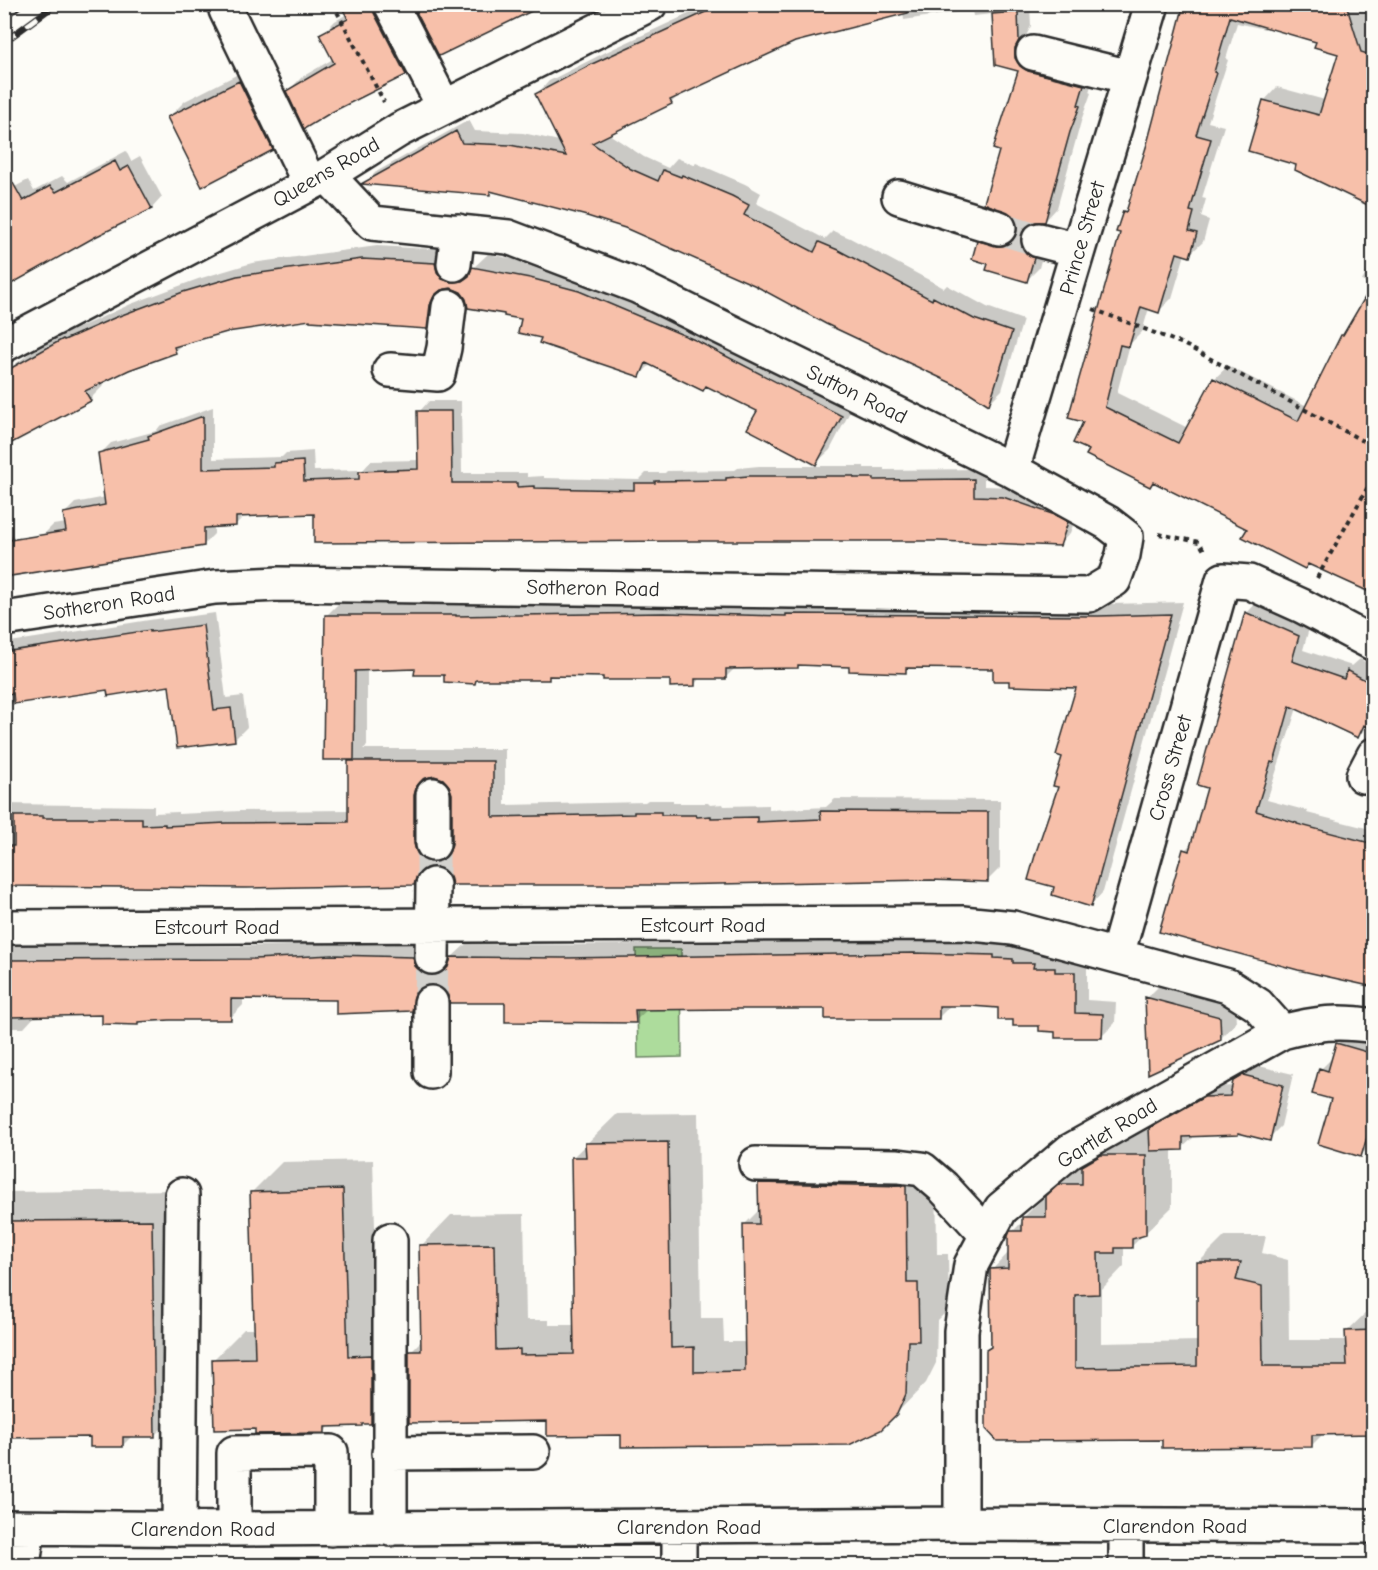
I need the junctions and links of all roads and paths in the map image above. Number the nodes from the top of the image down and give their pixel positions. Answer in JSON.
{"nodes":[{"id":1,"x":333,"y":4,"type":"edge"},
{"id":2,"x":391,"y":4,"type":"edge"},
{"id":3,"x":650,"y":4,"type":"edge"},
{"id":4,"x":1152,"y":4,"type":"edge"},
{"id":5,"x":226,"y":10,"type":"dead end"},
{"id":6,"x":1033,"y":53,"type":"dead end"},
{"id":7,"x":1130,"y":77,"type":"junction"},
{"id":8,"x":444,"y":107,"type":"junction"},
{"id":9,"x":399,"y":129,"type":"junction"},
{"id":10,"x":319,"y":179,"type":"junction"},
{"id":11,"x":899,"y":197,"type":"dead end"},
{"id":12,"x":999,"y":228,"type":"tunnel mouth"},
{"id":13,"x":458,"y":231,"type":"junction"},
{"id":14,"x":1039,"y":240,"type":"tunnel mouth"},
{"id":15,"x":1077,"y":250,"type":"junction"},
{"id":16,"x":454,"y":264,"type":"dead end"},
{"id":17,"x":1065,"y":298,"type":"junction"},
{"id":18,"x":449,"y":306,"type":"dead end"},
{"id":19,"x":4,"y":345,"type":"edge"},
{"id":20,"x":390,"y":370,"type":"dead end"},
{"id":21,"x":1374,"y":447,"type":"edge"},
{"id":22,"x":1012,"y":470,"type":"junction"},
{"id":23,"x":1374,"y":476,"type":"edge"},
{"id":24,"x":1108,"y":523,"type":"junction"},
{"id":25,"x":1223,"y":580,"type":"junction"},
{"id":26,"x":1302,"y":606,"type":"junction"},
{"id":27,"x":4,"y":619,"type":"edge"},
{"id":28,"x":1374,"y":644,"type":"edge"},
{"id":29,"x":433,"y":795,"type":"dead end"},
{"id":30,"x":433,"y":844,"type":"tunnel mouth"},
{"id":31,"x":433,"y":885,"type":"tunnel mouth"},
{"id":32,"x":4,"y":927,"type":"edge"},
{"id":33,"x":432,"y":941,"type":"junction"},
{"id":34,"x":1118,"y":955,"type":"junction"},
{"id":35,"x":431,"y":1003,"type":"tunnel mouth"},
{"id":36,"x":1374,"y":1026,"type":"edge"},
{"id":37,"x":1282,"y":1032,"type":"junction"},
{"id":38,"x":431,"y":1072,"type":"dead end"},
{"id":39,"x":756,"y":1164,"type":"dead end"},
{"id":40,"x":182,"y":1195,"type":"dead end"},
{"id":41,"x":987,"y":1236,"type":"junction"},
{"id":42,"x":390,"y":1239,"type":"dead end"},
{"id":43,"x":533,"y":1452,"type":"dead end"},
{"id":44,"x":389,"y":1453,"type":"junction"},
{"id":45,"x":961,"y":1524,"type":"junction"},
{"id":46,"x":1126,"y":1526,"type":"junction"},
{"id":47,"x":1374,"y":1526,"type":"edge"},
{"id":48,"x":679,"y":1527,"type":"junction"},
{"id":49,"x":16,"y":1528,"type":"edge"},
{"id":50,"x":179,"y":1529,"type":"junction"},
{"id":51,"x":234,"y":1529,"type":"junction"},
{"id":52,"x":331,"y":1529,"type":"junction"},
{"id":53,"x":390,"y":1529,"type":"junction"},
{"id":54,"x":23,"y":1566,"type":"edge"},
{"id":55,"x":679,"y":1566,"type":"edge"},
{"id":56,"x":1126,"y":1566,"type":"edge"}],
"edges":[{"from":1,"to":9,"type":"path"},
{"from":2,"to":8,"type":"street"},
{"from":3,"to":8,"type":"street","name":"Queens Road"},
{"from":4,"to":7,"type":"street","name":"Prince Street"},
{"from":5,"to":10,"type":"street","name":"Sutton Road"},
{"from":6,"to":7,"type":"street"},
{"from":7,"to":15,"type":"street","name":"Prince Street"},
{"from":8,"to":9,"type":"street","name":"Queens Road"},
{"from":9,"to":10,"type":"street","name":"Queens Road"},
{"from":10,"to":13,"type":"street","name":"Sutton Road"},
{"from":10,"to":19,"type":"street","name":"Queens Road"},
{"from":11,"to":12,"type":"street"},
{"from":13,"to":16,"type":"street"},
{"from":13,"to":22,"type":"street","name":"Sutton Road"},
{"from":14,"to":15,"type":"street"},
{"from":15,"to":17,"type":"street","name":"Prince Street"},
{"from":17,"to":21,"type":"path"},
{"from":17,"to":22,"type":"street","name":"Prince Street"},
{"from":18,"to":20,"type":"street"},
{"from":22,"to":24,"type":"street","name":"Sutton Road"},
{"from":23,"to":26,"type":"path"},
{"from":24,"to":25,"type":"path"},
{"from":24,"to":27,"type":"street","name":"Sotheron Road"},
{"from":25,"to":26,"type":"street"},
{"from":25,"to":34,"type":"street","name":"Cross Street"},
{"from":26,"to":28,"type":"street"},
{"from":29,"to":30,"type":"street"},
{"from":31,"to":33,"type":"street"},
{"from":32,"to":33,"type":"street","name":"Estcourt Road"},
{"from":33,"to":34,"type":"street","name":"Estcourt Road"},
{"from":34,"to":37,"type":"street","name":"Estcourt Road"},
{"from":35,"to":38,"type":"street"},
{"from":36,"to":37,"type":"street"},
{"from":37,"to":41,"type":"street","name":"Gartlet Road"},
{"from":39,"to":41,"type":"street"},
{"from":40,"to":50,"type":"street"},
{"from":41,"to":45,"type":"street","name":"Gartlet Road"},
{"from":42,"to":44,"type":"street"},
{"from":43,"to":44,"type":"street"},
{"from":44,"to":53,"type":"street"},
{"from":45,"to":46,"type":"street","name":"Clarendon Road"},
{"from":45,"to":48,"type":"street","name":"Clarendon Road"},
{"from":46,"to":47,"type":"street","name":"Clarendon Road"},
{"from":46,"to":56,"type":"street"},
{"from":48,"to":53,"type":"street","name":"Clarendon Road"},
{"from":48,"to":55,"type":"street"},
{"from":49,"to":50,"type":"street","name":"Clarendon Road"},
{"from":49,"to":54,"type":"street"},
{"from":50,"to":51,"type":"street","name":"Clarendon Road"},
{"from":51,"to":52,"type":"street","name":"Clarendon Road"},
{"from":51,"to":52,"type":"street"},
{"from":52,"to":53,"type":"street","name":"Clarendon Road"}]}
